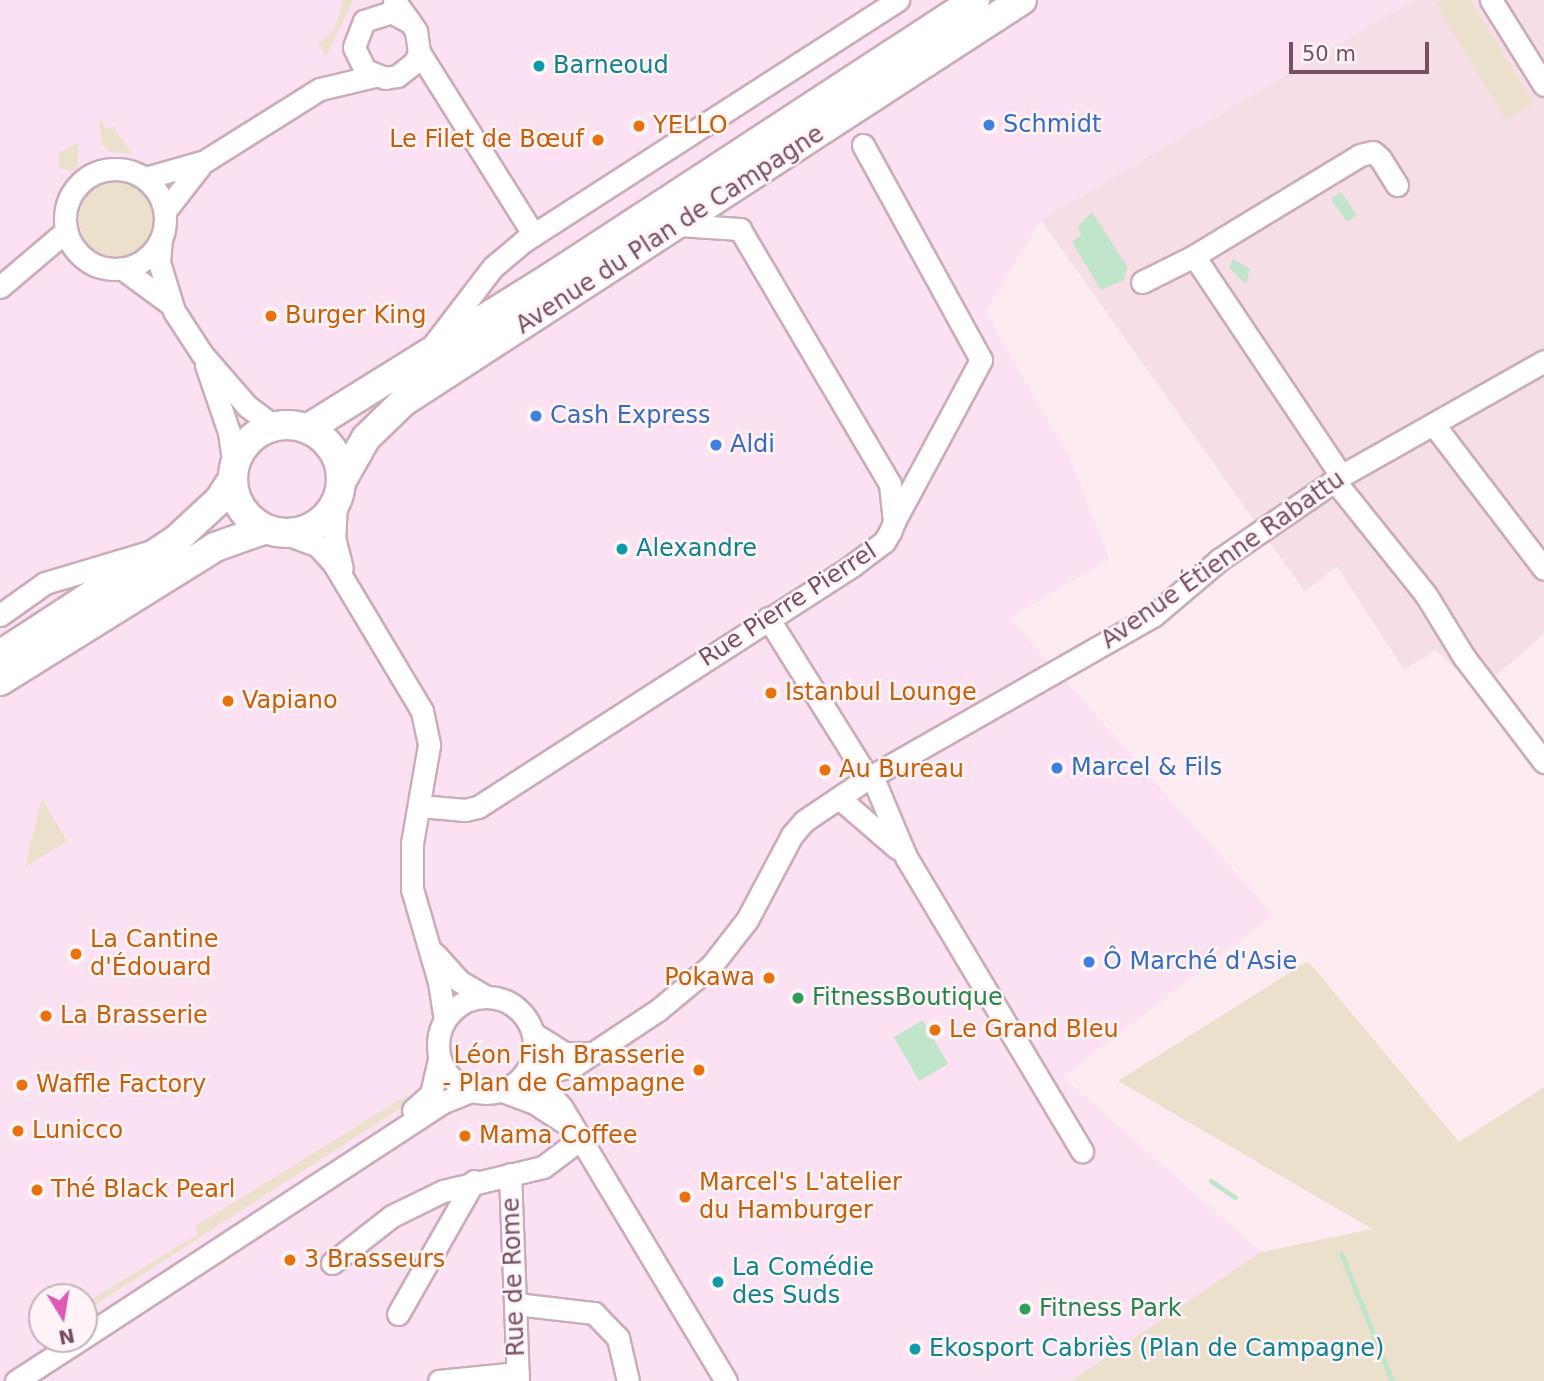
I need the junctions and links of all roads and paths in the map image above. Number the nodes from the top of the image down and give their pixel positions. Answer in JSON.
{"nodes":[{"id":1,"x":367,"y":0,"type":"edge"},
{"id":2,"x":394,"y":0,"type":"edge"},
{"id":3,"x":898,"y":0,"type":"edge"},
{"id":4,"x":975,"y":0,"type":"edge"},
{"id":5,"x":1022,"y":0,"type":"edge"},
{"id":6,"x":1491,"y":0,"type":"edge"},
{"id":7,"x":364,"y":21,"type":"junction"},
{"id":8,"x":410,"y":22,"type":"junction"},
{"id":9,"x":354,"y":47,"type":"junction"},
{"id":10,"x":419,"y":52,"type":"junction"},
{"id":11,"x":374,"y":76,"type":"junction"},
{"id":12,"x":1544,"y":85,"type":"edge"},
{"id":13,"x":320,"y":89,"type":"junction"},
{"id":14,"x":863,"y":145,"type":"dead end"},
{"id":15,"x":205,"y":161,"type":"junction"},
{"id":16,"x":145,"y":178,"type":"junction"},
{"id":17,"x":1397,"y":185,"type":"dead end"},
{"id":18,"x":165,"y":212,"type":"junction"},
{"id":19,"x":679,"y":225,"type":"junction"},
{"id":20,"x":66,"y":231,"type":"junction"},
{"id":21,"x":534,"y":235,"type":"junction"},
{"id":22,"x":162,"y":240,"type":"junction"},
{"id":23,"x":79,"y":254,"type":"junction"},
{"id":24,"x":1194,"y":256,"type":"junction"},
{"id":25,"x":123,"y":269,"type":"junction"},
{"id":26,"x":9,"y":281,"type":"edge"},
{"id":27,"x":1142,"y":282,"type":"dead end"},
{"id":28,"x":170,"y":304,"type":"junction"},
{"id":29,"x":202,"y":354,"type":"junction"},
{"id":30,"x":423,"y":358,"type":"junction"},
{"id":31,"x":1544,"y":361,"type":"edge"},
{"id":32,"x":1434,"y":425,"type":"junction"},
{"id":33,"x":274,"y":426,"type":"junction"},
{"id":34,"x":307,"y":429,"type":"junction"},
{"id":35,"x":233,"y":473,"type":"junction"},
{"id":36,"x":1337,"y":478,"type":"junction"},
{"id":37,"x":339,"y":492,"type":"junction"},
{"id":38,"x":894,"y":522,"type":"junction"},
{"id":39,"x":276,"y":531,"type":"junction"},
{"id":40,"x":165,"y":548,"type":"junction"},
{"id":41,"x":1544,"y":569,"type":"edge"},
{"id":42,"x":354,"y":592,"type":"junction"},
{"id":43,"x":0,"y":615,"type":"edge"},
{"id":44,"x":768,"y":618,"type":"junction"},
{"id":45,"x":0,"y":655,"type":"edge"},
{"id":46,"x":0,"y":681,"type":"edge"},
{"id":47,"x":1544,"y":762,"type":"edge"},
{"id":48,"x":868,"y":778,"type":"junction"},
{"id":49,"x":839,"y":798,"type":"junction"},
{"id":50,"x":420,"y":806,"type":"junction"},
{"id":51,"x":906,"y":857,"type":"junction"},
{"id":52,"x":426,"y":940,"type":"junction"},
{"id":53,"x":487,"y":997,"type":"junction"},
{"id":54,"x":445,"y":1019,"type":"junction"},
{"id":55,"x":534,"y":1034,"type":"junction"},
{"id":56,"x":439,"y":1059,"type":"junction"},
{"id":57,"x":583,"y":1059,"type":"junction"},
{"id":58,"x":528,"y":1070,"type":"junction"},
{"id":59,"x":471,"y":1091,"type":"junction"},
{"id":60,"x":502,"y":1091,"type":"junction"},
{"id":61,"x":577,"y":1137,"type":"junction"},
{"id":62,"x":1082,"y":1151,"type":"dead end"},
{"id":63,"x":510,"y":1174,"type":"junction"},
{"id":64,"x":474,"y":1181,"type":"junction"},
{"id":65,"x":332,"y":1264,"type":"dead end"},
{"id":66,"x":516,"y":1304,"type":"junction"},
{"id":67,"x":398,"y":1314,"type":"dead end"},
{"id":68,"x":98,"y":1318,"type":"edge"},
{"id":69,"x":98,"y":1328,"type":"edge"},
{"id":70,"x":43,"y":1353,"type":"edge"},
{"id":71,"x":60,"y":1353,"type":"edge"},
{"id":72,"x":518,"y":1377,"type":"edge"},
{"id":73,"x":0,"y":1381,"type":"edge"},
{"id":74,"x":16,"y":1381,"type":"edge"},
{"id":75,"x":439,"y":1381,"type":"edge"},
{"id":76,"x":628,"y":1381,"type":"edge"},
{"id":77,"x":726,"y":1381,"type":"edge"}],
"edges":[{"from":1,"to":7,"type":"street"},
{"from":2,"to":8,"type":"street"},
{"from":3,"to":21,"type":"street"},
{"from":4,"to":30,"type":"main road","name":"Avenue du Plan de Campagne"},
{"from":5,"to":19,"type":"main road","name":"Avenue du Plan de Campagne"},
{"from":6,"to":12,"type":"street"},
{"from":7,"to":8,"type":"street"},
{"from":7,"to":9,"type":"street"},
{"from":8,"to":10,"type":"street"},
{"from":9,"to":11,"type":"street"},
{"from":9,"to":13,"type":"street"},
{"from":10,"to":11,"type":"street"},
{"from":10,"to":21,"type":"street"},
{"from":11,"to":13,"type":"street"},
{"from":13,"to":15,"type":"street"},
{"from":14,"to":38,"type":"street"},
{"from":15,"to":16,"type":"street"},
{"from":15,"to":18,"type":"street"},
{"from":16,"to":18,"type":"street"},
{"from":16,"to":20,"type":"street"},
{"from":17,"to":24,"type":"street"},
{"from":18,"to":22,"type":"street"},
{"from":19,"to":37,"type":"main road","name":"Avenue du Plan de Campagne"},
{"from":19,"to":38,"type":"street","name":"Rue Pierre Pierrel"},
{"from":20,"to":23,"type":"street"},
{"from":20,"to":26,"type":"street"},
{"from":21,"to":30,"type":"street"},
{"from":22,"to":25,"type":"street"},
{"from":22,"to":28,"type":"street"},
{"from":23,"to":25,"type":"street"},
{"from":23,"to":26,"type":"street"},
{"from":24,"to":27,"type":"street"},
{"from":24,"to":36,"type":"street"},
{"from":25,"to":28,"type":"street"},
{"from":28,"to":29,"type":"street"},
{"from":29,"to":33,"type":"street"},
{"from":29,"to":35,"type":"street"},
{"from":30,"to":34,"type":"main road","name":"Avenue du Plan de Campagne"},
{"from":31,"to":32,"type":"street","name":"Avenue Étienne Rabattu"},
{"from":32,"to":36,"type":"street","name":"Avenue Étienne Rabattu"},
{"from":32,"to":41,"type":"street"},
{"from":33,"to":34,"type":"main road"},
{"from":33,"to":35,"type":"main road"},
{"from":34,"to":37,"type":"main road"},
{"from":35,"to":39,"type":"main road"},
{"from":35,"to":40,"type":"main road"},
{"from":36,"to":47,"type":"street"},
{"from":36,"to":48,"type":"street","name":"Avenue Étienne Rabattu"},
{"from":37,"to":39,"type":"main road"},
{"from":37,"to":42,"type":"street"},
{"from":38,"to":44,"type":"street","name":"Rue Pierre Pierrel"},
{"from":39,"to":42,"type":"street"},
{"from":39,"to":46,"type":"main road"},
{"from":40,"to":43,"type":"street"},
{"from":40,"to":45,"type":"main road"},
{"from":42,"to":50,"type":"street"},
{"from":44,"to":48,"type":"street"},
{"from":44,"to":50,"type":"street","name":"Rue Pierre Pierrel"},
{"from":48,"to":49,"type":"street","name":"Avenue Étienne Rabattu"},
{"from":48,"to":51,"type":"street"},
{"from":49,"to":51,"type":"street"},
{"from":49,"to":57,"type":"street","name":"Avenue Étienne Rabattu"},
{"from":50,"to":52,"type":"street"},
{"from":51,"to":62,"type":"street"},
{"from":52,"to":53,"type":"street"},
{"from":52,"to":54,"type":"street"},
{"from":53,"to":54,"type":"street"},
{"from":53,"to":55,"type":"street"},
{"from":54,"to":56,"type":"street"},
{"from":55,"to":57,"type":"street"},
{"from":55,"to":58,"type":"street"},
{"from":56,"to":59,"type":"street"},
{"from":56,"to":68,"type":"street"},
{"from":57,"to":58,"type":"street"},
{"from":57,"to":61,"type":"street"},
{"from":58,"to":60,"type":"street"},
{"from":58,"to":61,"type":"street"},
{"from":59,"to":60,"type":"street"},
{"from":59,"to":69,"type":"street"},
{"from":60,"to":61,"type":"street"},
{"from":61,"to":63,"type":"street"},
{"from":61,"to":77,"type":"street"},
{"from":63,"to":64,"type":"street"},
{"from":63,"to":66,"type":"street","name":"Rue de Rome"},
{"from":64,"to":65,"type":"street"},
{"from":64,"to":67,"type":"street"},
{"from":66,"to":72,"type":"street","name":"Rue de Rome"},
{"from":66,"to":76,"type":"street"},
{"from":70,"to":73,"type":"street"},
{"from":71,"to":74,"type":"street"},
{"from":72,"to":75,"type":"street"}]}
